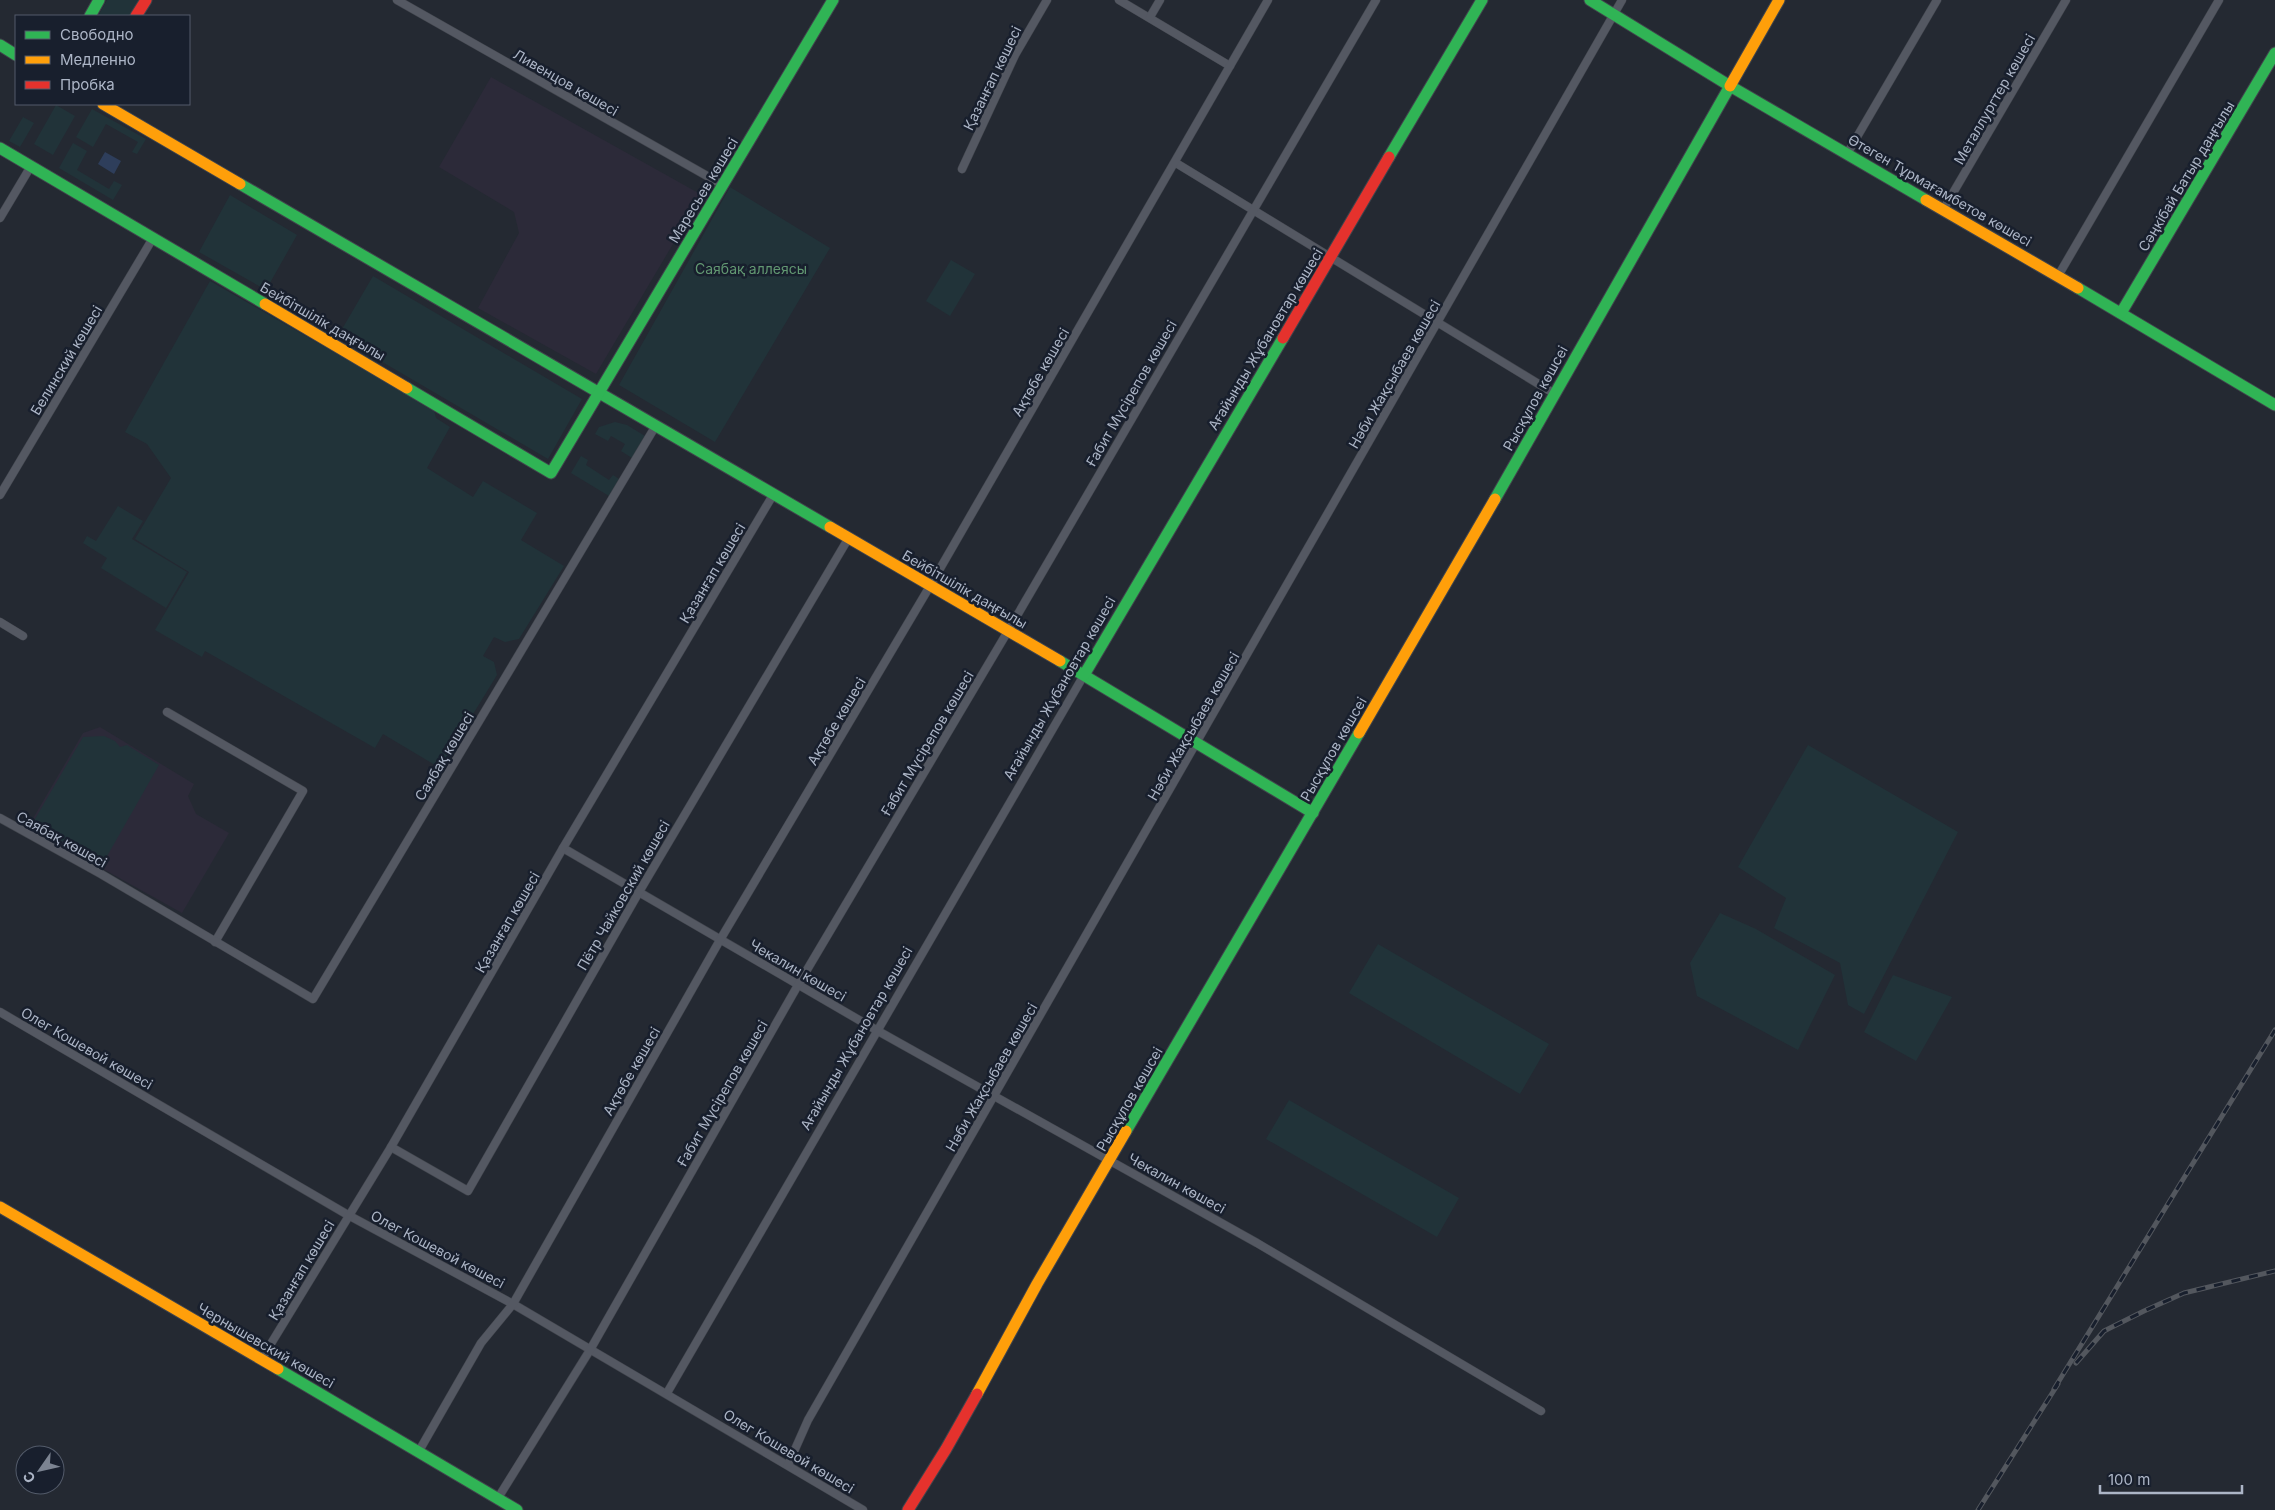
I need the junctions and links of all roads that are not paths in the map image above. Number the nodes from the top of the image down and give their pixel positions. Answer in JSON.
{"nodes":[{"id":1,"x":100,"y":0,"type":"edge"},
{"id":2,"x":146,"y":0,"type":"edge"},
{"id":3,"x":397,"y":0,"type":"edge"},
{"id":4,"x":832,"y":0,"type":"edge"},
{"id":5,"x":1047,"y":0,"type":"edge"},
{"id":6,"x":1119,"y":0,"type":"edge"},
{"id":7,"x":1160,"y":0,"type":"edge"},
{"id":8,"x":1268,"y":0,"type":"edge"},
{"id":9,"x":1376,"y":0,"type":"edge"},
{"id":10,"x":1482,"y":0,"type":"edge"},
{"id":11,"x":1590,"y":0,"type":"edge"},
{"id":12,"x":1622,"y":0,"type":"edge"},
{"id":13,"x":1779,"y":0,"type":"edge"},
{"id":14,"x":1937,"y":0,"type":"edge"},
{"id":15,"x":2066,"y":0,"type":"edge"},
{"id":16,"x":2219,"y":0,"type":"edge"},
{"id":17,"x":1614,"y":14,"type":"junction"},
{"id":18,"x":91,"y":15,"type":"edge"},
{"id":19,"x":137,"y":15,"type":"edge"},
{"id":20,"x":1150,"y":17,"type":"junction"},
{"id":21,"x":0,"y":45,"type":"edge"},
{"id":22,"x":2275,"y":53,"type":"edge"},
{"id":23,"x":15,"y":54,"type":"edge"},
{"id":24,"x":1230,"y":66,"type":"junction"},
{"id":25,"x":1730,"y":86,"type":"junction"},
{"id":26,"x":104,"y":105,"type":"edge"},
{"id":27,"x":0,"y":148,"type":"edge"},
{"id":28,"x":1847,"y":154,"type":"junction"},
{"id":29,"x":1176,"y":163,"type":"junction"},
{"id":30,"x":31,"y":166,"type":"junction"},
{"id":31,"x":962,"y":169,"type":"dead end"},
{"id":32,"x":723,"y":185,"type":"junction"},
{"id":33,"x":1252,"y":209,"type":"junction"},
{"id":34,"x":1943,"y":210,"type":"junction"},
{"id":35,"x":0,"y":218,"type":"edge"},
{"id":36,"x":153,"y":238,"type":"junction"},
{"id":37,"x":1331,"y":256,"type":"junction"},
{"id":38,"x":2058,"y":276,"type":"junction"},
{"id":39,"x":2121,"y":312,"type":"junction"},
{"id":40,"x":1438,"y":322,"type":"junction"},
{"id":41,"x":1555,"y":394,"type":"junction"},
{"id":42,"x":599,"y":395,"type":"junction"},
{"id":43,"x":2275,"y":405,"type":"edge"},
{"id":44,"x":655,"y":427,"type":"junction"},
{"id":45,"x":0,"y":495,"type":"edge"},
{"id":46,"x":773,"y":495,"type":"junction"},
{"id":47,"x":848,"y":539,"type":"junction"},
{"id":48,"x":930,"y":586,"type":"junction"},
{"id":49,"x":0,"y":622,"type":"edge"},
{"id":50,"x":1008,"y":631,"type":"junction"},
{"id":51,"x":23,"y":636,"type":"dead end"},
{"id":52,"x":1084,"y":675,"type":"junction"},
{"id":53,"x":167,"y":712,"type":"dead end"},
{"id":54,"x":1198,"y":744,"type":"junction"},
{"id":55,"x":1313,"y":813,"type":"junction"},
{"id":56,"x":0,"y":818,"type":"edge"},
{"id":57,"x":563,"y":848,"type":"junction"},
{"id":58,"x":639,"y":892,"type":"junction"},
{"id":59,"x":720,"y":940,"type":"junction"},
{"id":60,"x":215,"y":942,"type":"junction"},
{"id":61,"x":798,"y":985,"type":"junction"},
{"id":62,"x":0,"y":1012,"type":"edge"},
{"id":63,"x":878,"y":1031,"type":"junction"},
{"id":64,"x":994,"y":1096,"type":"junction"},
{"id":65,"x":392,"y":1147,"type":"junction"},
{"id":66,"x":1111,"y":1161,"type":"junction"},
{"id":67,"x":0,"y":1207,"type":"edge"},
{"id":68,"x":348,"y":1215,"type":"junction"},
{"id":69,"x":513,"y":1304,"type":"junction"},
{"id":70,"x":590,"y":1350,"type":"junction"},
{"id":71,"x":261,"y":1360,"type":"junction"},
{"id":72,"x":666,"y":1393,"type":"junction"},
{"id":73,"x":1541,"y":1411,"type":"dead end"},
{"id":74,"x":419,"y":1451,"type":"junction"},
{"id":75,"x":788,"y":1465,"type":"junction"},
{"id":76,"x":498,"y":1498,"type":"junction"},
{"id":77,"x":517,"y":1510,"type":"edge"},
{"id":78,"x":864,"y":1510,"type":"edge"},
{"id":79,"x":908,"y":1510,"type":"edge"}],
"edges":[{"from":1,"to":18,"type":"street"},
{"from":2,"to":19,"type":"street"},
{"from":3,"to":32,"type":"street","name":"Ливенцов көшесі"},
{"from":4,"to":32,"type":"street","name":"Маресьев көшесі"},
{"from":5,"to":31,"type":"street","name":"Қазанғап көшесі"},
{"from":6,"to":20,"type":"street"},
{"from":7,"to":20,"type":"street"},
{"from":8,"to":24,"type":"street","name":"Ақтөбе көшесі"},
{"from":9,"to":33,"type":"street","name":"Ғабит Мүсірепов көшесі"},
{"from":10,"to":37,"type":"street","name":"Ағайынды Жұбановтар көшесі"},
{"from":11,"to":17,"type":"street","name":"Өтеген Тұрмағамбетов көшесі"},
{"from":12,"to":17,"type":"street","name":"Нәби Жақсыбаев көшесі"},
{"from":13,"to":25,"type":"street","name":"Рысқұлов көшсеі"},
{"from":14,"to":28,"type":"street"},
{"from":15,"to":34,"type":"street","name":"Металлургтер көшесі"},
{"from":16,"to":38,"type":"street"},
{"from":17,"to":25,"type":"street","name":"Өтеген Тұрмағамбетов көшесі"},
{"from":17,"to":40,"type":"street","name":"Нәби Жақсыбаев көшесі"},
{"from":20,"to":24,"type":"street"},
{"from":21,"to":23,"type":"street"},
{"from":22,"to":39,"type":"street","name":"Сәңкібай Батыр даңғылы"},
{"from":24,"to":29,"type":"street","name":"Ақтөбе көшесі"},
{"from":25,"to":28,"type":"street","name":"Өтеген Тұрмағамбетов көшесі"},
{"from":25,"to":41,"type":"street","name":"Рысқұлов көшсеі"},
{"from":26,"to":42,"type":"street","name":"Бейбітшілік даңғылы"},
{"from":27,"to":30,"type":"street","name":"Бейбітшілік даңғылы"},
{"from":28,"to":34,"type":"street","name":"Өтеген Тұрмағамбетов көшесі"},
{"from":29,"to":33,"type":"street"},
{"from":29,"to":48,"type":"street","name":"Ақтөбе көшесі"},
{"from":30,"to":35,"type":"street"},
{"from":30,"to":36,"type":"street","name":"Бейбітшілік даңғылы"},
{"from":32,"to":42,"type":"street","name":"Маресьев көшесі"},
{"from":33,"to":37,"type":"street"},
{"from":33,"to":50,"type":"street","name":"Ғабит Мүсірепов көшесі"},
{"from":34,"to":38,"type":"street","name":"Өтеген Тұрмағамбетов көшесі"},
{"from":36,"to":42,"type":"street","name":"Бейбітшілік даңғылы"},
{"from":36,"to":45,"type":"street","name":"Белинский көшесі"},
{"from":37,"to":40,"type":"street"},
{"from":37,"to":52,"type":"street","name":"Ағайынды Жұбановтар көшесі"},
{"from":38,"to":39,"type":"street","name":"Өтеген Тұрмағамбетов көшесі"},
{"from":39,"to":43,"type":"street","name":"Өтеген Тұрмағамбетов көшесі"},
{"from":40,"to":41,"type":"street"},
{"from":40,"to":54,"type":"street","name":"Нәби Жақсыбаев көшесі"},
{"from":41,"to":55,"type":"street","name":"Рысқұлов көшсеі"},
{"from":42,"to":44,"type":"street","name":"Бейбітшілік даңғылы"},
{"from":44,"to":46,"type":"street","name":"Бейбітшілік даңғылы"},
{"from":44,"to":60,"type":"street","name":"Саябақ көшесі"},
{"from":46,"to":47,"type":"street","name":"Бейбітшілік даңғылы"},
{"from":46,"to":57,"type":"street","name":"Қазанғап көшесі"},
{"from":47,"to":48,"type":"street","name":"Бейбітшілік даңғылы"},
{"from":47,"to":58,"type":"street","name":"Пётр Чайковский көшесі"},
{"from":48,"to":50,"type":"street","name":"Бейбітшілік даңғылы"},
{"from":48,"to":59,"type":"street","name":"Ақтөбе көшесі"},
{"from":49,"to":51,"type":"street"},
{"from":50,"to":52,"type":"street","name":"Бейбітшілік даңғылы"},
{"from":50,"to":61,"type":"street","name":"Ғабит Мүсірепов көшесі"},
{"from":52,"to":54,"type":"street","name":"Бейбітшілік даңғылы"},
{"from":52,"to":63,"type":"street","name":"Ағайынды Жұбановтар көшесі"},
{"from":53,"to":60,"type":"street"},
{"from":54,"to":55,"type":"street","name":"Бейбітшілік даңғылы"},
{"from":54,"to":64,"type":"street","name":"Нәби Жақсыбаев көшесі"},
{"from":55,"to":66,"type":"street","name":"Рысқұлов көшсеі"},
{"from":56,"to":60,"type":"street","name":"Саябақ көшесі"},
{"from":57,"to":58,"type":"street","name":"Чекалин көшесі"},
{"from":57,"to":65,"type":"street","name":"Қазанғап көшесі"},
{"from":58,"to":59,"type":"street","name":"Чекалин көшесі"},
{"from":58,"to":65,"type":"street","name":"Пётр Чайковский көшесі"},
{"from":59,"to":61,"type":"street","name":"Чекалин көшесі"},
{"from":59,"to":69,"type":"street","name":"Ақтөбе көшесі"},
{"from":61,"to":63,"type":"street","name":"Чекалин көшесі"},
{"from":61,"to":70,"type":"street","name":"Ғабит Мүсірепов көшесі"},
{"from":62,"to":68,"type":"street","name":"Олег Кошевой көшесі"},
{"from":63,"to":64,"type":"street","name":"Чекалин көшесі"},
{"from":63,"to":72,"type":"street","name":"Ағайынды Жұбановтар көшесі"},
{"from":64,"to":66,"type":"street","name":"Чекалин көшесі"},
{"from":64,"to":75,"type":"street","name":"Нәби Жақсыбаев көшесі"},
{"from":65,"to":68,"type":"street","name":"Қазанғап көшесі"},
{"from":66,"to":73,"type":"street","name":"Чекалин көшесі"},
{"from":66,"to":79,"type":"street","name":"Рысқұлов көшсеі"},
{"from":67,"to":71,"type":"street","name":"Чернышевский көшесі"},
{"from":68,"to":69,"type":"street","name":"Олег Кошевой көшесі"},
{"from":68,"to":71,"type":"street","name":"Қазанғап көшесі"},
{"from":69,"to":70,"type":"street","name":"Олег Кошевой көшесі"},
{"from":69,"to":74,"type":"street","name":"Ақтөбе көшесі"},
{"from":70,"to":72,"type":"street","name":"Олег Кошевой көшесі"},
{"from":70,"to":76,"type":"street","name":"Ғабит Мүсірепов көшесі"},
{"from":71,"to":74,"type":"street","name":"Чернышевский көшесі"},
{"from":72,"to":75,"type":"street","name":"Олег Кошевой көшесі"},
{"from":74,"to":76,"type":"street","name":"Чернышевский көшесі"},
{"from":75,"to":78,"type":"street","name":"Олег Кошевой көшесі"},
{"from":76,"to":77,"type":"street","name":"Чернышевский көшесі"}]}
